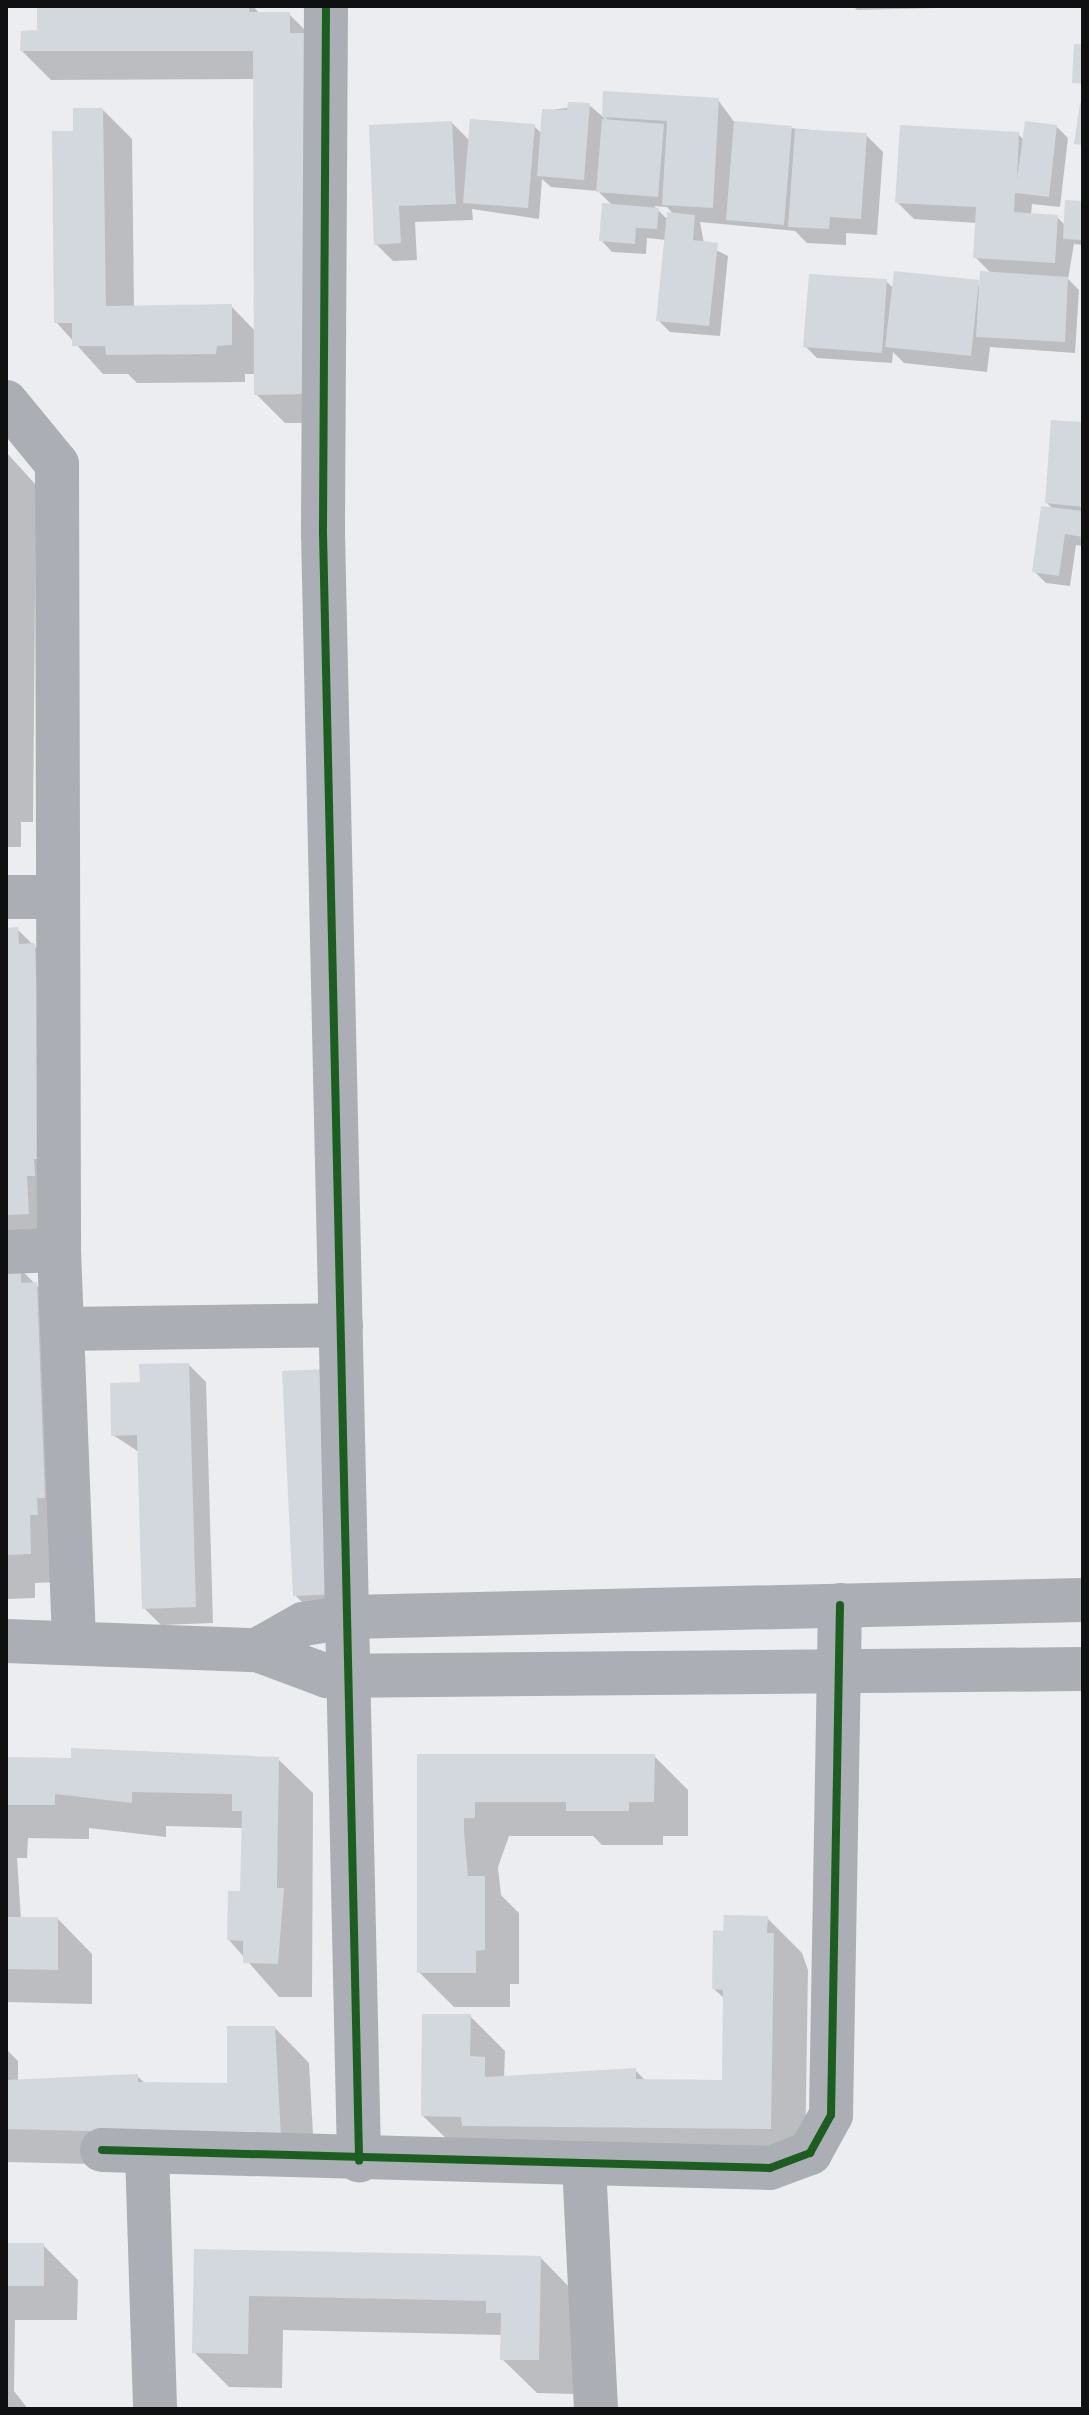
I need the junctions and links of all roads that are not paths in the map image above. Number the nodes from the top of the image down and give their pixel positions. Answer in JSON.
{"nodes":[{"id":1,"x":326,"y":6,"type":"edge"},
{"id":2,"x":6,"y":402,"type":"edge"},
{"id":3,"x":6,"y":897,"type":"edge"},
{"id":4,"x":56,"y":897,"type":"junction"},
{"id":5,"x":59,"y":1250,"type":"junction"},
{"id":6,"x":6,"y":1252,"type":"edge"},
{"id":7,"x":341,"y":1325,"type":"junction"},
{"id":8,"x":64,"y":1329,"type":"junction"},
{"id":9,"x":1083,"y":1600,"type":"edge"},
{"id":10,"x":840,"y":1605,"type":"junction"},
{"id":11,"x":349,"y":1617,"type":"junction"},
{"id":12,"x":74,"y":1640,"type":"junction"},
{"id":13,"x":6,"y":1641,"type":"edge"},
{"id":14,"x":257,"y":1650,"type":"junction"},
{"id":15,"x":1083,"y":1669,"type":"edge"},
{"id":16,"x":838,"y":1671,"type":"junction"},
{"id":17,"x":349,"y":1676,"type":"junction"},
{"id":18,"x":102,"y":2150,"type":"dead end"},
{"id":19,"x":147,"y":2152,"type":"junction"},
{"id":20,"x":359,"y":2161,"type":"junction"},
{"id":21,"x":584,"y":2164,"type":"junction"},
{"id":22,"x":155,"y":2409,"type":"edge"},
{"id":23,"x":596,"y":2409,"type":"edge"}],
"edges":[{"from":1,"to":7,"type":"street"},
{"from":2,"to":4,"type":"street"},
{"from":3,"to":4,"type":"street"},
{"from":4,"to":5,"type":"street"},
{"from":5,"to":6,"type":"street"},
{"from":5,"to":8,"type":"street"},
{"from":7,"to":8,"type":"street"},
{"from":7,"to":11,"type":"street"},
{"from":8,"to":12,"type":"street"},
{"from":9,"to":10,"type":"street"},
{"from":10,"to":11,"type":"street"},
{"from":10,"to":16,"type":"street"},
{"from":11,"to":14,"type":"street"},
{"from":11,"to":17,"type":"street"},
{"from":12,"to":13,"type":"street"},
{"from":12,"to":14,"type":"street"},
{"from":14,"to":17,"type":"street"},
{"from":15,"to":16,"type":"street"},
{"from":16,"to":17,"type":"street"},
{"from":16,"to":21,"type":"street"},
{"from":17,"to":20,"type":"street"},
{"from":18,"to":19,"type":"street"},
{"from":19,"to":20,"type":"street"},
{"from":19,"to":22,"type":"street"},
{"from":20,"to":21,"type":"street"},
{"from":21,"to":23,"type":"street"}]}
